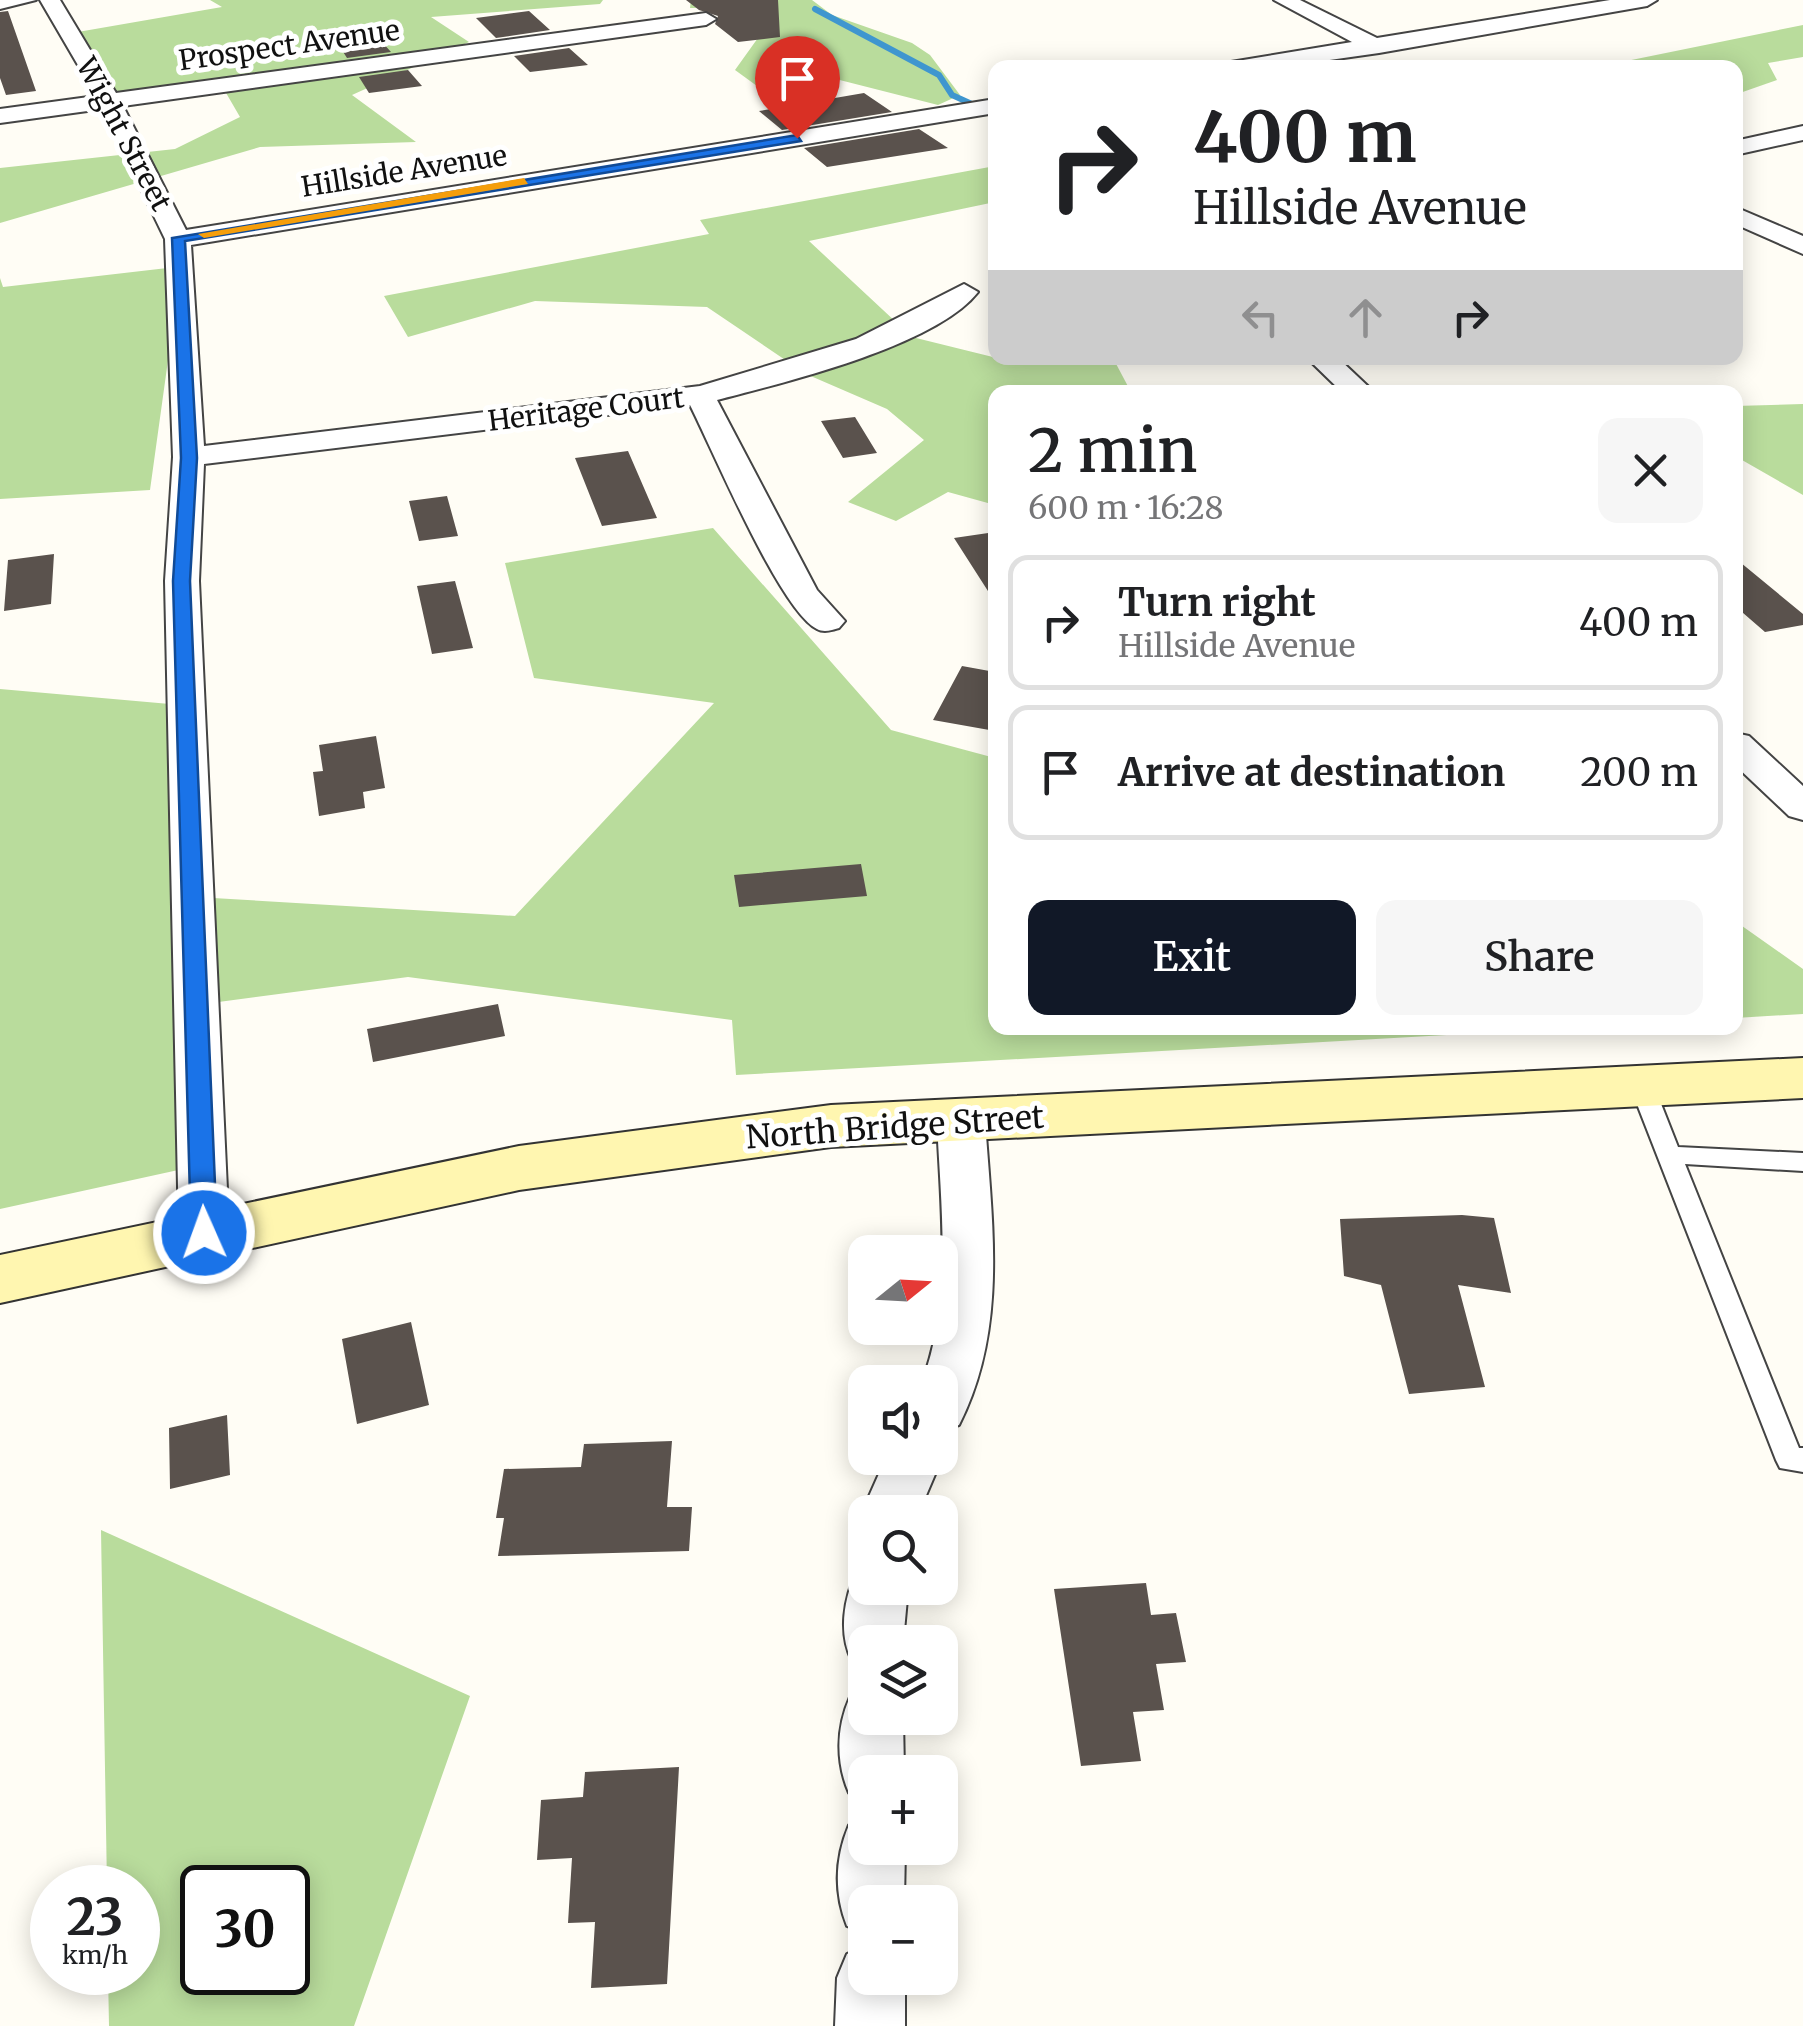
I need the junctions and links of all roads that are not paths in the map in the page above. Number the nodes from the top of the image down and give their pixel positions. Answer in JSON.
{"nodes":[{"id":1,"x":26,"y":0,"type":"edge"},
{"id":2,"x":50,"y":0,"type":"edge"},
{"id":3,"x":1284,"y":0,"type":"edge"},
{"id":4,"x":1646,"y":0,"type":"edge"},
{"id":5,"x":0,"y":3,"type":"edge"},
{"id":6,"x":706,"y":18,"type":"dead end"},
{"id":7,"x":1374,"y":45,"type":"junction"},
{"id":8,"x":1281,"y":60,"type":"edge"},
{"id":9,"x":1406,"y":60,"type":"dead end"},
{"id":10,"x":109,"y":100,"type":"junction"},
{"id":11,"x":988,"y":107,"type":"edge"},
{"id":12,"x":0,"y":116,"type":"edge"},
{"id":13,"x":1803,"y":134,"type":"edge"},
{"id":14,"x":1743,"y":146,"type":"edge"},
{"id":15,"x":1743,"y":219,"type":"edge"},
{"id":16,"x":178,"y":238,"type":"junction"},
{"id":17,"x":1803,"y":246,"type":"edge"},
{"id":18,"x":964,"y":292,"type":"dead end"},
{"id":19,"x":1329,"y":365,"type":"edge"},
{"id":20,"x":1351,"y":385,"type":"edge"},
{"id":21,"x":700,"y":395,"type":"junction"},
{"id":22,"x":189,"y":458,"type":"junction"},
{"id":23,"x":827,"y":621,"type":"dead end"},
{"id":24,"x":1743,"y":752,"type":"edge"},
{"id":25,"x":1803,"y":808,"type":"edge"},
{"id":26,"x":1803,"y":1078,"type":"edge"},
{"id":27,"x":1642,"y":1086,"type":"junction"},
{"id":28,"x":961,"y":1121,"type":"junction"},
{"id":29,"x":1672,"y":1155,"type":"junction"},
{"id":30,"x":1803,"y":1162,"type":"edge"},
{"id":31,"x":204,"y":1233,"type":"junction"},
{"id":32,"x":0,"y":1278,"type":"edge"},
{"id":33,"x":955,"y":1365,"type":"edge"},
{"id":34,"x":1803,"y":1460,"type":"edge"},
{"id":35,"x":871,"y":1995,"type":"edge"},
{"id":36,"x":870,"y":2026,"type":"edge"}],
"edges":[{"from":1,"to":5,"type":"street"},
{"from":2,"to":10,"type":"street","name":"Wight Street"},
{"from":3,"to":7,"type":"street"},
{"from":4,"to":7,"type":"street"},
{"from":6,"to":10,"type":"street","name":"Prospect Avenue"},
{"from":7,"to":8,"type":"street"},
{"from":7,"to":9,"type":"street"},
{"from":10,"to":12,"type":"street","name":"Prospect Avenue"},
{"from":10,"to":16,"type":"street","name":"Wight Street"},
{"from":11,"to":16,"type":"street","name":"Hillside Avenue"},
{"from":13,"to":14,"type":"street"},
{"from":15,"to":17,"type":"street"},
{"from":16,"to":22,"type":"street","name":"Wight Street"},
{"from":18,"to":21,"type":"street","name":"Heritage Court"},
{"from":19,"to":20,"type":"street"},
{"from":21,"to":22,"type":"street","name":"Heritage Court"},
{"from":21,"to":23,"type":"street"},
{"from":22,"to":31,"type":"street","name":"Wight Street"},
{"from":24,"to":25,"type":"street"},
{"from":26,"to":27,"type":"street","name":"North Bridge Street"},
{"from":27,"to":28,"type":"street","name":"North Bridge Street"},
{"from":27,"to":29,"type":"lane"},
{"from":28,"to":31,"type":"street","name":"North Bridge Street"},
{"from":28,"to":33,"type":"street"},
{"from":29,"to":30,"type":"lane"},
{"from":29,"to":34,"type":"lane"},
{"from":31,"to":32,"type":"street","name":"North Bridge Street"},
{"from":35,"to":36,"type":"street"}]}
